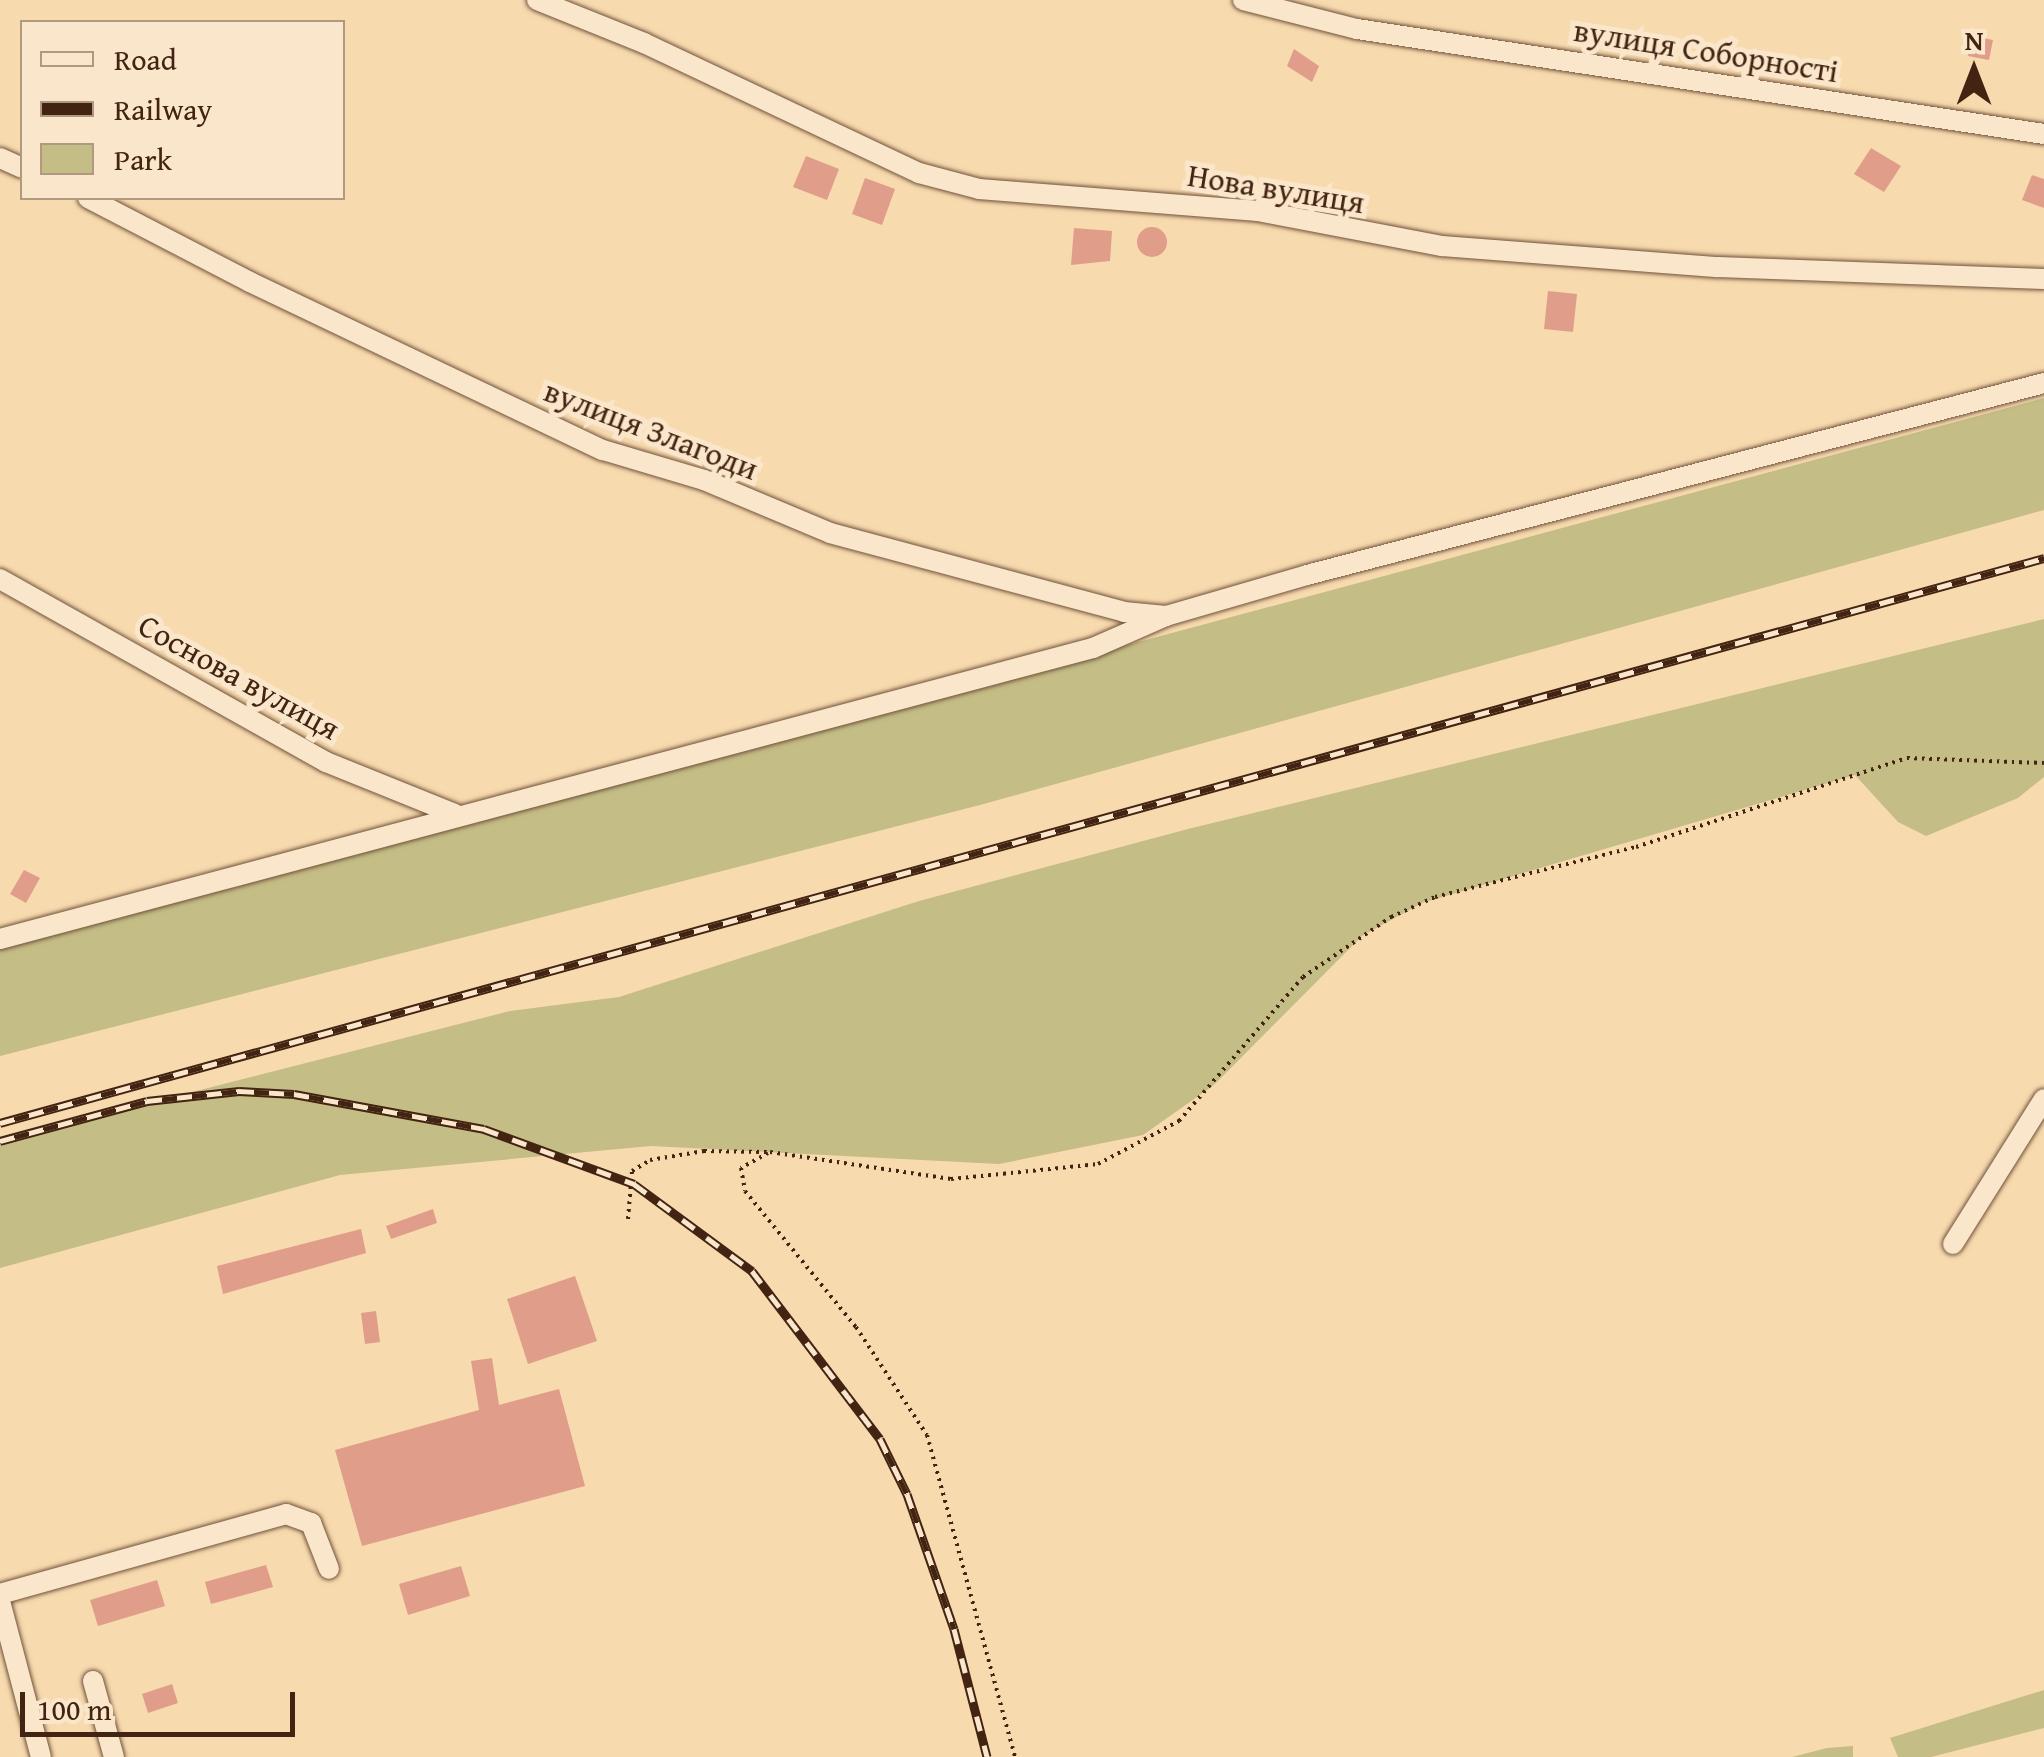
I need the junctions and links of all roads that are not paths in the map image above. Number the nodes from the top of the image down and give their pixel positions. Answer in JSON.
{"nodes":[{"id":1,"x":536,"y":0,"type":"edge"},
{"id":2,"x":1243,"y":0,"type":"edge"},
{"id":3,"x":1266,"y":4,"type":"edge"},
{"id":4,"x":2044,"y":134,"type":"edge"},
{"id":5,"x":92,"y":200,"type":"edge"},
{"id":6,"x":2044,"y":279,"type":"edge"},
{"id":7,"x":2044,"y":383,"type":"edge"},
{"id":8,"x":0,"y":579,"type":"edge"},
{"id":9,"x":1166,"y":616,"type":"junction"},
{"id":10,"x":455,"y":814,"type":"junction"},
{"id":11,"x":0,"y":940,"type":"edge"},
{"id":12,"x":2044,"y":1099,"type":"edge"},
{"id":13,"x":1953,"y":1244,"type":"dead end"},
{"id":14,"x":329,"y":1569,"type":"dead end"},
{"id":15,"x":0,"y":1594,"type":"edge"},
{"id":16,"x":0,"y":1602,"type":"edge"},
{"id":17,"x":93,"y":1681,"type":"dead end"},
{"id":18,"x":41,"y":1757,"type":"edge"},
{"id":19,"x":114,"y":1757,"type":"edge"}],
"edges":[{"from":1,"to":6,"type":"street","name":"Нова вулиця"},
{"from":2,"to":3,"type":"street","name":"вулиця Соборності"},
{"from":3,"to":4,"type":"street","name":"вулиця Соборності"},
{"from":5,"to":9,"type":"street","name":"вулиця Злагоди"},
{"from":7,"to":9,"type":"street"},
{"from":8,"to":10,"type":"street","name":"Соснова вулиця"},
{"from":9,"to":10,"type":"street"},
{"from":10,"to":11,"type":"street"},
{"from":12,"to":13,"type":"street"},
{"from":14,"to":15,"type":"street"},
{"from":16,"to":18,"type":"street"},
{"from":17,"to":19,"type":"street"}]}
